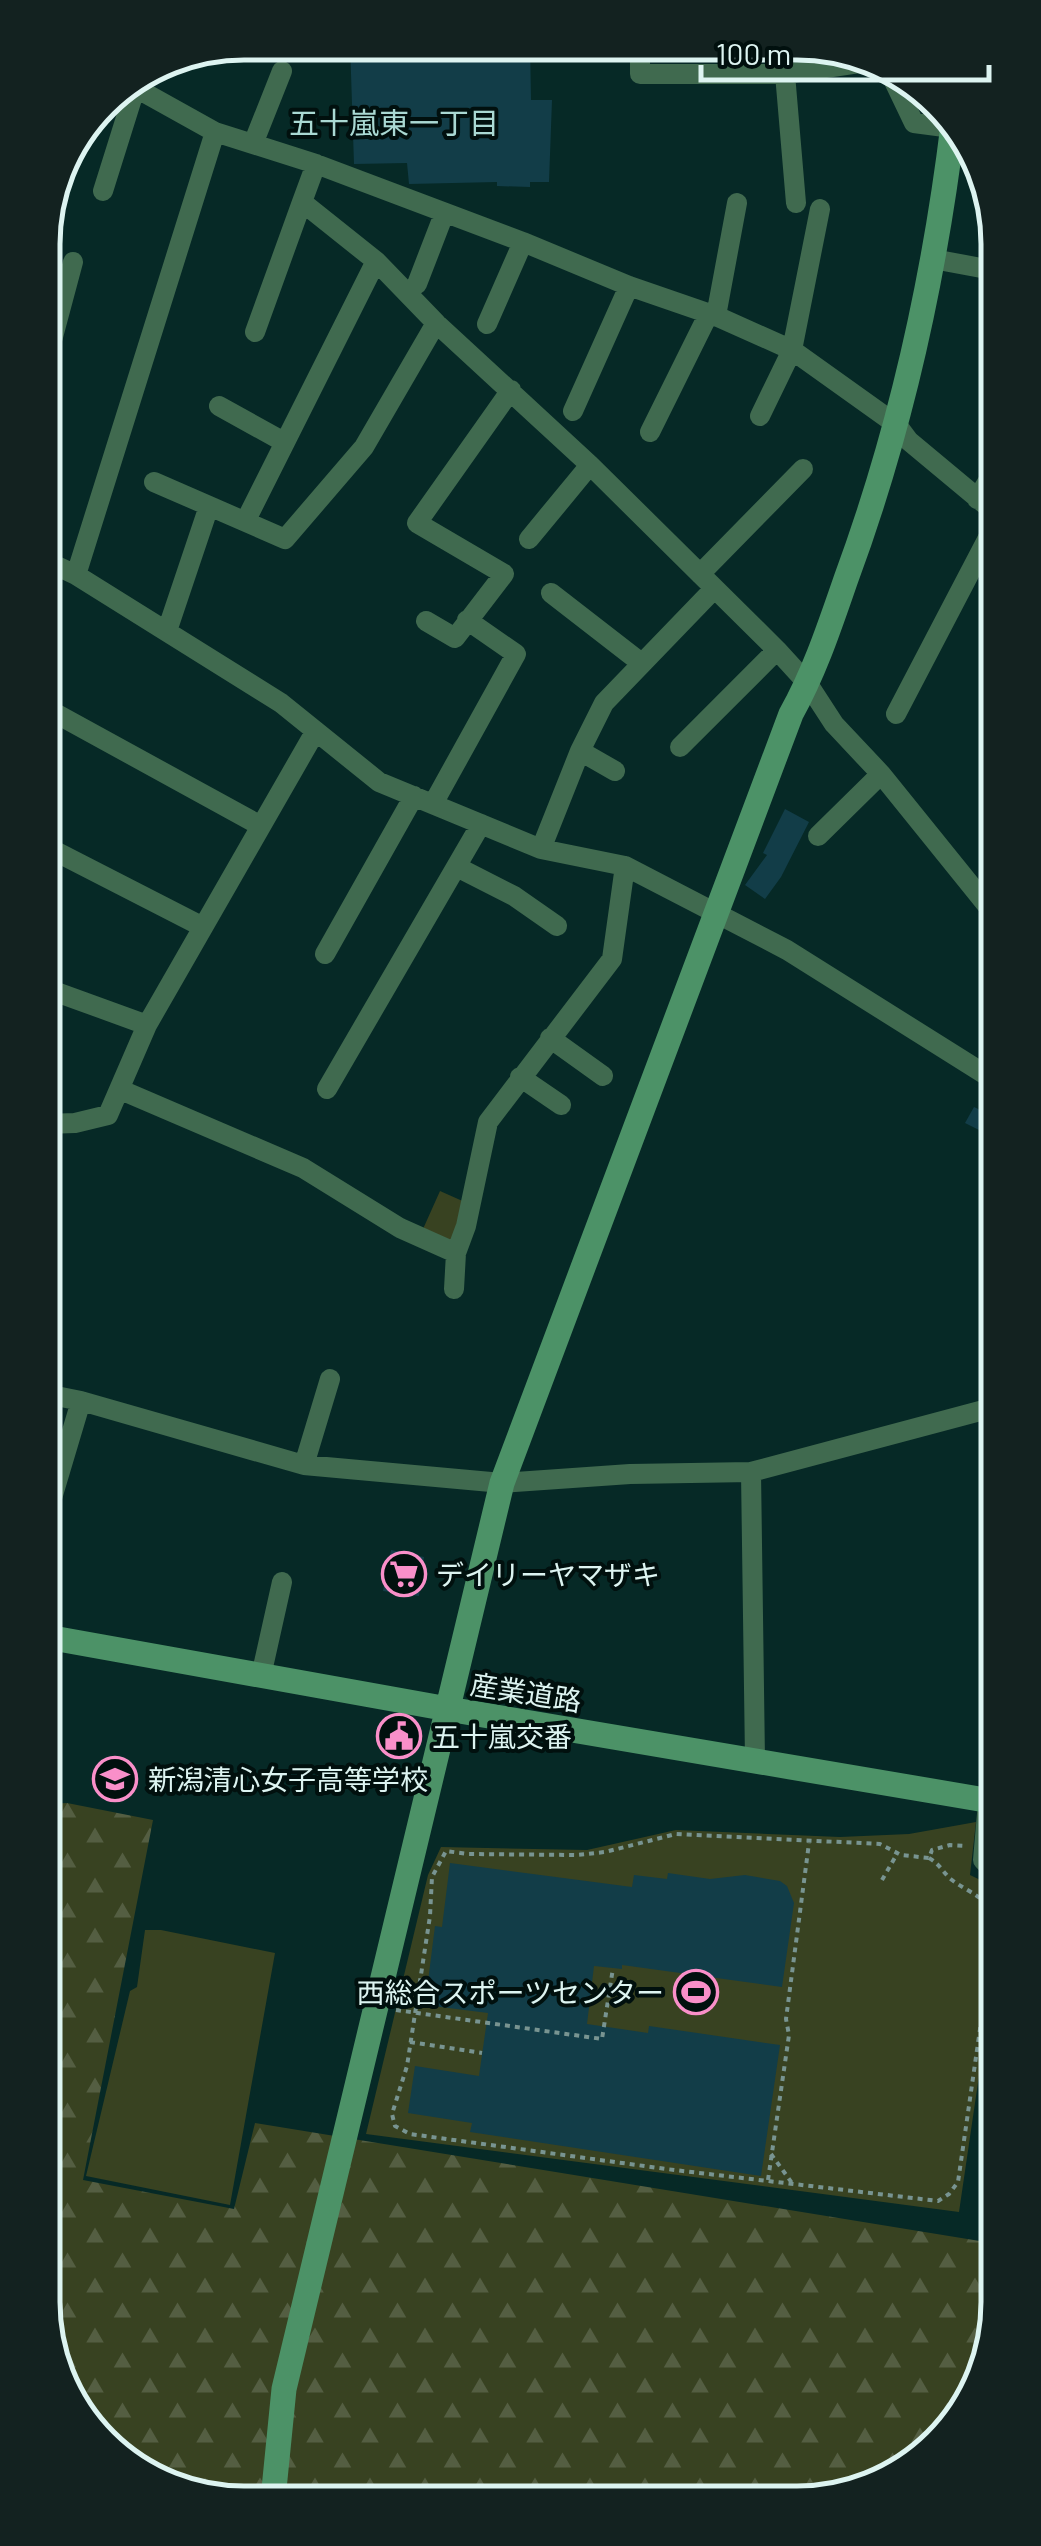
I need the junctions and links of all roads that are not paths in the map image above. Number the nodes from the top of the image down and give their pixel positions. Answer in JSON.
{"nodes":[{"id":1,"x":640,"y":60,"type":"edge"},
{"id":2,"x":840,"y":66,"type":"edge"},
{"id":3,"x":282,"y":71,"type":"dead end"},
{"id":4,"x":785,"y":74,"type":"junction"},
{"id":5,"x":898,"y":90,"type":"edge"},
{"id":6,"x":141,"y":92,"type":"edge"},
{"id":7,"x":126,"y":103,"type":"edge"},
{"id":8,"x":937,"y":125,"type":"edge"},
{"id":9,"x":215,"y":132,"type":"junction"},
{"id":10,"x":950,"y":143,"type":"edge"},
{"id":11,"x":253,"y":144,"type":"junction"},
{"id":12,"x":316,"y":164,"type":"junction"},
{"id":13,"x":103,"y":191,"type":"dead end"},
{"id":14,"x":302,"y":202,"type":"junction"},
{"id":15,"x":737,"y":203,"type":"dead end"},
{"id":16,"x":796,"y":203,"type":"dead end"},
{"id":17,"x":820,"y":209,"type":"dead end"},
{"id":18,"x":444,"y":214,"type":"junction"},
{"id":19,"x":523,"y":242,"type":"junction"},
{"id":20,"x":933,"y":259,"type":"junction"},
{"id":21,"x":376,"y":261,"type":"junction"},
{"id":22,"x":73,"y":262,"type":"dead end"},
{"id":23,"x":981,"y":268,"type":"edge"},
{"id":24,"x":417,"y":284,"type":"dead end"},
{"id":25,"x":630,"y":286,"type":"junction"},
{"id":26,"x":60,"y":310,"type":"edge"},
{"id":27,"x":712,"y":315,"type":"junction"},
{"id":28,"x":436,"y":323,"type":"junction"},
{"id":29,"x":487,"y":324,"type":"dead end"},
{"id":30,"x":255,"y":332,"type":"dead end"},
{"id":31,"x":792,"y":350,"type":"junction"},
{"id":32,"x":511,"y":390,"type":"junction"},
{"id":33,"x":219,"y":406,"type":"dead end"},
{"id":34,"x":573,"y":412,"type":"dead end"},
{"id":35,"x":760,"y":416,"type":"dead end"},
{"id":36,"x":896,"y":426,"type":"junction"},
{"id":37,"x":650,"y":432,"type":"dead end"},
{"id":38,"x":284,"y":442,"type":"junction"},
{"id":39,"x":590,"y":465,"type":"junction"},
{"id":40,"x":803,"y":469,"type":"dead end"},
{"id":41,"x":154,"y":482,"type":"dead end"},
{"id":42,"x":981,"y":501,"type":"edge"},
{"id":43,"x":210,"y":506,"type":"junction"},
{"id":44,"x":246,"y":520,"type":"junction"},
{"id":45,"x":529,"y":539,"type":"dead end"},
{"id":46,"x":981,"y":564,"type":"edge"},
{"id":47,"x":60,"y":568,"type":"edge"},
{"id":48,"x":76,"y":576,"type":"junction"},
{"id":49,"x":706,"y":582,"type":"junction"},
{"id":50,"x":551,"y":593,"type":"dead end"},
{"id":51,"x":467,"y":620,"type":"junction"},
{"id":52,"x":426,"y":621,"type":"dead end"},
{"id":53,"x":167,"y":631,"type":"junction"},
{"id":54,"x":777,"y":650,"type":"junction"},
{"id":55,"x":640,"y":662,"type":"junction"},
{"id":56,"x":808,"y":684,"type":"junction"},
{"id":57,"x":896,"y":714,"type":"dead end"},
{"id":58,"x":60,"y":716,"type":"edge"},
{"id":59,"x":315,"y":732,"type":"junction"},
{"id":60,"x":680,"y":746,"type":"dead end"},
{"id":61,"x":580,"y":751,"type":"junction"},
{"id":62,"x":615,"y":771,"type":"dead end"},
{"id":63,"x":881,"y":774,"type":"junction"},
{"id":64,"x":423,"y":800,"type":"junction"},
{"id":65,"x":481,"y":824,"type":"junction"},
{"id":66,"x":261,"y":826,"type":"junction"},
{"id":67,"x":818,"y":836,"type":"dead end"},
{"id":68,"x":541,"y":849,"type":"junction"},
{"id":69,"x":60,"y":854,"type":"edge"},
{"id":70,"x":456,"y":866,"type":"junction"},
{"id":71,"x":624,"y":866,"type":"junction"},
{"id":72,"x":981,"y":898,"type":"edge"},
{"id":73,"x":718,"y":914,"type":"junction"},
{"id":74,"x":556,"y":926,"type":"dead end"},
{"id":75,"x":203,"y":927,"type":"junction"},
{"id":76,"x":324,"y":954,"type":"dead end"},
{"id":77,"x":60,"y":993,"type":"edge"},
{"id":78,"x":147,"y":1025,"type":"junction"},
{"id":79,"x":550,"y":1038,"type":"junction"},
{"id":80,"x":981,"y":1072,"type":"edge"},
{"id":81,"x":520,"y":1076,"type":"junction"},
{"id":82,"x":603,"y":1076,"type":"dead end"},
{"id":83,"x":327,"y":1088,"type":"dead end"},
{"id":84,"x":121,"y":1090,"type":"junction"},
{"id":85,"x":562,"y":1105,"type":"dead end"},
{"id":86,"x":60,"y":1124,"type":"edge"},
{"id":87,"x":456,"y":1254,"type":"junction"},
{"id":88,"x":454,"y":1289,"type":"dead end"},
{"id":89,"x":330,"y":1378,"type":"dead end"},
{"id":90,"x":60,"y":1397,"type":"edge"},
{"id":91,"x":81,"y":1401,"type":"junction"},
{"id":92,"x":981,"y":1411,"type":"edge"},
{"id":93,"x":304,"y":1465,"type":"junction"},
{"id":94,"x":60,"y":1471,"type":"edge"},
{"id":95,"x":751,"y":1472,"type":"junction"},
{"id":96,"x":502,"y":1483,"type":"junction"},
{"id":97,"x":282,"y":1582,"type":"dead end"},
{"id":98,"x":60,"y":1639,"type":"edge"},
{"id":99,"x":261,"y":1676,"type":"junction"},
{"id":100,"x":448,"y":1710,"type":"junction"},
{"id":101,"x":755,"y":1760,"type":"junction"},
{"id":102,"x":981,"y":1800,"type":"edge"},
{"id":103,"x":274,"y":2486,"type":"edge"}],
"edges":[{"from":1,"to":4,"type":"street"},
{"from":2,"to":4,"type":"street"},
{"from":3,"to":11,"type":"street"},
{"from":4,"to":16,"type":"street"},
{"from":5,"to":8,"type":"street"},
{"from":6,"to":9,"type":"street"},
{"from":7,"to":13,"type":"street"},
{"from":9,"to":11,"type":"street"},
{"from":9,"to":48,"type":"street"},
{"from":10,"to":20,"type":"street"},
{"from":11,"to":12,"type":"street"},
{"from":12,"to":14,"type":"street"},
{"from":12,"to":18,"type":"street"},
{"from":14,"to":21,"type":"street"},
{"from":14,"to":30,"type":"street"},
{"from":15,"to":27,"type":"street"},
{"from":17,"to":31,"type":"street"},
{"from":18,"to":19,"type":"street"},
{"from":18,"to":24,"type":"street"},
{"from":19,"to":25,"type":"street"},
{"from":19,"to":29,"type":"street"},
{"from":20,"to":23,"type":"street"},
{"from":20,"to":36,"type":"street"},
{"from":21,"to":28,"type":"street"},
{"from":21,"to":38,"type":"street"},
{"from":22,"to":26,"type":"street"},
{"from":25,"to":27,"type":"street"},
{"from":25,"to":34,"type":"street"},
{"from":27,"to":31,"type":"street"},
{"from":27,"to":37,"type":"street"},
{"from":28,"to":32,"type":"street"},
{"from":28,"to":44,"type":"street"},
{"from":31,"to":35,"type":"street"},
{"from":31,"to":36,"type":"street"},
{"from":32,"to":39,"type":"street"},
{"from":32,"to":51,"type":"street"},
{"from":33,"to":38,"type":"street"},
{"from":36,"to":42,"type":"street"},
{"from":36,"to":56,"type":"street"},
{"from":38,"to":44,"type":"street"},
{"from":39,"to":45,"type":"street"},
{"from":39,"to":49,"type":"street"},
{"from":40,"to":49,"type":"street"},
{"from":41,"to":43,"type":"street"},
{"from":43,"to":44,"type":"street"},
{"from":43,"to":53,"type":"street"},
{"from":46,"to":57,"type":"street"},
{"from":47,"to":48,"type":"street"},
{"from":48,"to":53,"type":"street"},
{"from":49,"to":54,"type":"street"},
{"from":49,"to":55,"type":"street"},
{"from":50,"to":55,"type":"street"},
{"from":51,"to":52,"type":"street"},
{"from":51,"to":64,"type":"street"},
{"from":53,"to":59,"type":"street"},
{"from":54,"to":56,"type":"street"},
{"from":54,"to":60,"type":"street"},
{"from":55,"to":61,"type":"street"},
{"from":56,"to":63,"type":"street"},
{"from":56,"to":73,"type":"street"},
{"from":58,"to":66,"type":"street"},
{"from":59,"to":64,"type":"street"},
{"from":59,"to":66,"type":"street"},
{"from":61,"to":62,"type":"street"},
{"from":61,"to":68,"type":"street"},
{"from":63,"to":67,"type":"street"},
{"from":63,"to":72,"type":"street"},
{"from":64,"to":65,"type":"street"},
{"from":64,"to":76,"type":"street"},
{"from":65,"to":68,"type":"street"},
{"from":65,"to":70,"type":"street"},
{"from":66,"to":75,"type":"street"},
{"from":68,"to":71,"type":"street"},
{"from":69,"to":75,"type":"street"},
{"from":70,"to":74,"type":"street"},
{"from":70,"to":83,"type":"street"},
{"from":71,"to":73,"type":"street"},
{"from":71,"to":79,"type":"street"},
{"from":73,"to":80,"type":"street"},
{"from":73,"to":96,"type":"street"},
{"from":75,"to":78,"type":"street"},
{"from":77,"to":78,"type":"street"},
{"from":78,"to":84,"type":"street"},
{"from":79,"to":81,"type":"street"},
{"from":79,"to":82,"type":"street"},
{"from":81,"to":85,"type":"street"},
{"from":81,"to":87,"type":"street"},
{"from":84,"to":86,"type":"street"},
{"from":84,"to":87,"type":"street"},
{"from":87,"to":88,"type":"street"},
{"from":89,"to":93,"type":"street"},
{"from":90,"to":91,"type":"street"},
{"from":91,"to":93,"type":"street"},
{"from":91,"to":94,"type":"street"},
{"from":92,"to":95,"type":"street"},
{"from":93,"to":96,"type":"street"},
{"from":95,"to":96,"type":"street"},
{"from":95,"to":101,"type":"street"},
{"from":96,"to":100,"type":"street"},
{"from":97,"to":99,"type":"street"},
{"from":98,"to":99,"type":"street","name":"産業道路"},
{"from":99,"to":100,"type":"street","name":"産業道路"},
{"from":100,"to":101,"type":"street","name":"産業道路"},
{"from":100,"to":103,"type":"street"},
{"from":101,"to":102,"type":"street","name":"産業道路"}]}
